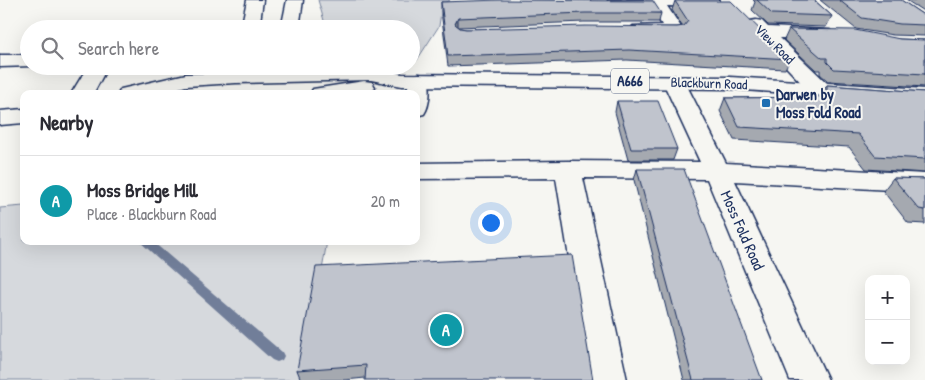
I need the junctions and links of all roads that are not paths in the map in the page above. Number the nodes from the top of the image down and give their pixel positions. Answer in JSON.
{"nodes":[{"id":1,"x":255,"y":0,"type":"edge"},
{"id":2,"x":295,"y":0,"type":"edge"},
{"id":3,"x":598,"y":1,"type":"edge"},
{"id":4,"x":656,"y":2,"type":"junction"},
{"id":5,"x":828,"y":18,"type":"edge"},
{"id":6,"x":252,"y":20,"type":"edge"},
{"id":7,"x":293,"y":20,"type":"edge"},
{"id":8,"x":624,"y":30,"type":"edge"},
{"id":9,"x":763,"y":32,"type":"junction"},
{"id":10,"x":20,"y":61,"type":"edge"},
{"id":11,"x":0,"y":62,"type":"edge"},
{"id":12,"x":93,"y":75,"type":"edge"},
{"id":13,"x":197,"y":75,"type":"edge"},
{"id":14,"x":351,"y":75,"type":"edge"},
{"id":15,"x":377,"y":75,"type":"edge"},
{"id":16,"x":235,"y":79,"type":"edge"},
{"id":17,"x":274,"y":79,"type":"edge"},
{"id":18,"x":186,"y":80,"type":"junction"},
{"id":19,"x":411,"y":80,"type":"junction"},
{"id":20,"x":674,"y":82,"type":"junction"},
{"id":21,"x":819,"y":88,"type":"junction"},
{"id":22,"x":84,"y":90,"type":"edge"},
{"id":23,"x":146,"y":90,"type":"edge"},
{"id":24,"x":347,"y":90,"type":"edge"},
{"id":25,"x":413,"y":90,"type":"edge"},
{"id":26,"x":925,"y":96,"type":"edge"},
{"id":27,"x":20,"y":116,"type":"edge"},
{"id":28,"x":0,"y":118,"type":"edge"},
{"id":29,"x":568,"y":169,"type":"junction"},
{"id":30,"x":420,"y":171,"type":"edge"},
{"id":31,"x":717,"y":171,"type":"junction"},
{"id":32,"x":925,"y":183,"type":"edge"},
{"id":33,"x":608,"y":380,"type":"edge"},
{"id":34,"x":809,"y":380,"type":"edge"}],
"edges":[{"from":1,"to":6,"type":"main road"},
{"from":2,"to":7,"type":"main road"},
{"from":3,"to":4,"type":"main road"},
{"from":4,"to":8,"type":"main road"},
{"from":4,"to":9,"type":"main road","name":"View Road"},
{"from":5,"to":9,"type":"main road"},
{"from":9,"to":21,"type":"main road","name":"View Road"},
{"from":10,"to":11,"type":"main road"},
{"from":12,"to":22,"type":"main road"},
{"from":13,"to":18,"type":"main road"},
{"from":14,"to":17,"type":"main road","name":"Blackburn Road","number":"A666"},
{"from":15,"to":19,"type":"main road","name":"Blackburn Road","number":"A666"},
{"from":16,"to":17,"type":"main road","name":"Blackburn Road","number":"A666"},
{"from":16,"to":18,"type":"main road","name":"Blackburn Road","number":"A666"},
{"from":18,"to":23,"type":"main road","name":"Blackburn Road","number":"A666"},
{"from":19,"to":20,"type":"main road","name":"Blackburn Road","number":"A666"},
{"from":19,"to":24,"type":"main road","name":"Blackburn Road","number":"A666"},
{"from":19,"to":25,"type":"main road"},
{"from":20,"to":21,"type":"main road","name":"Blackburn Road","number":"A666"},
{"from":20,"to":31,"type":"main road","name":"Moss Fold Road"},
{"from":21,"to":26,"type":"main road","name":"Blackburn Road","number":"A666"},
{"from":27,"to":28,"type":"main road"},
{"from":29,"to":30,"type":"main road"},
{"from":29,"to":31,"type":"main road"},
{"from":29,"to":33,"type":"main road"},
{"from":31,"to":32,"type":"main road"},
{"from":31,"to":34,"type":"main road","name":"Moss Fold Road"}]}
